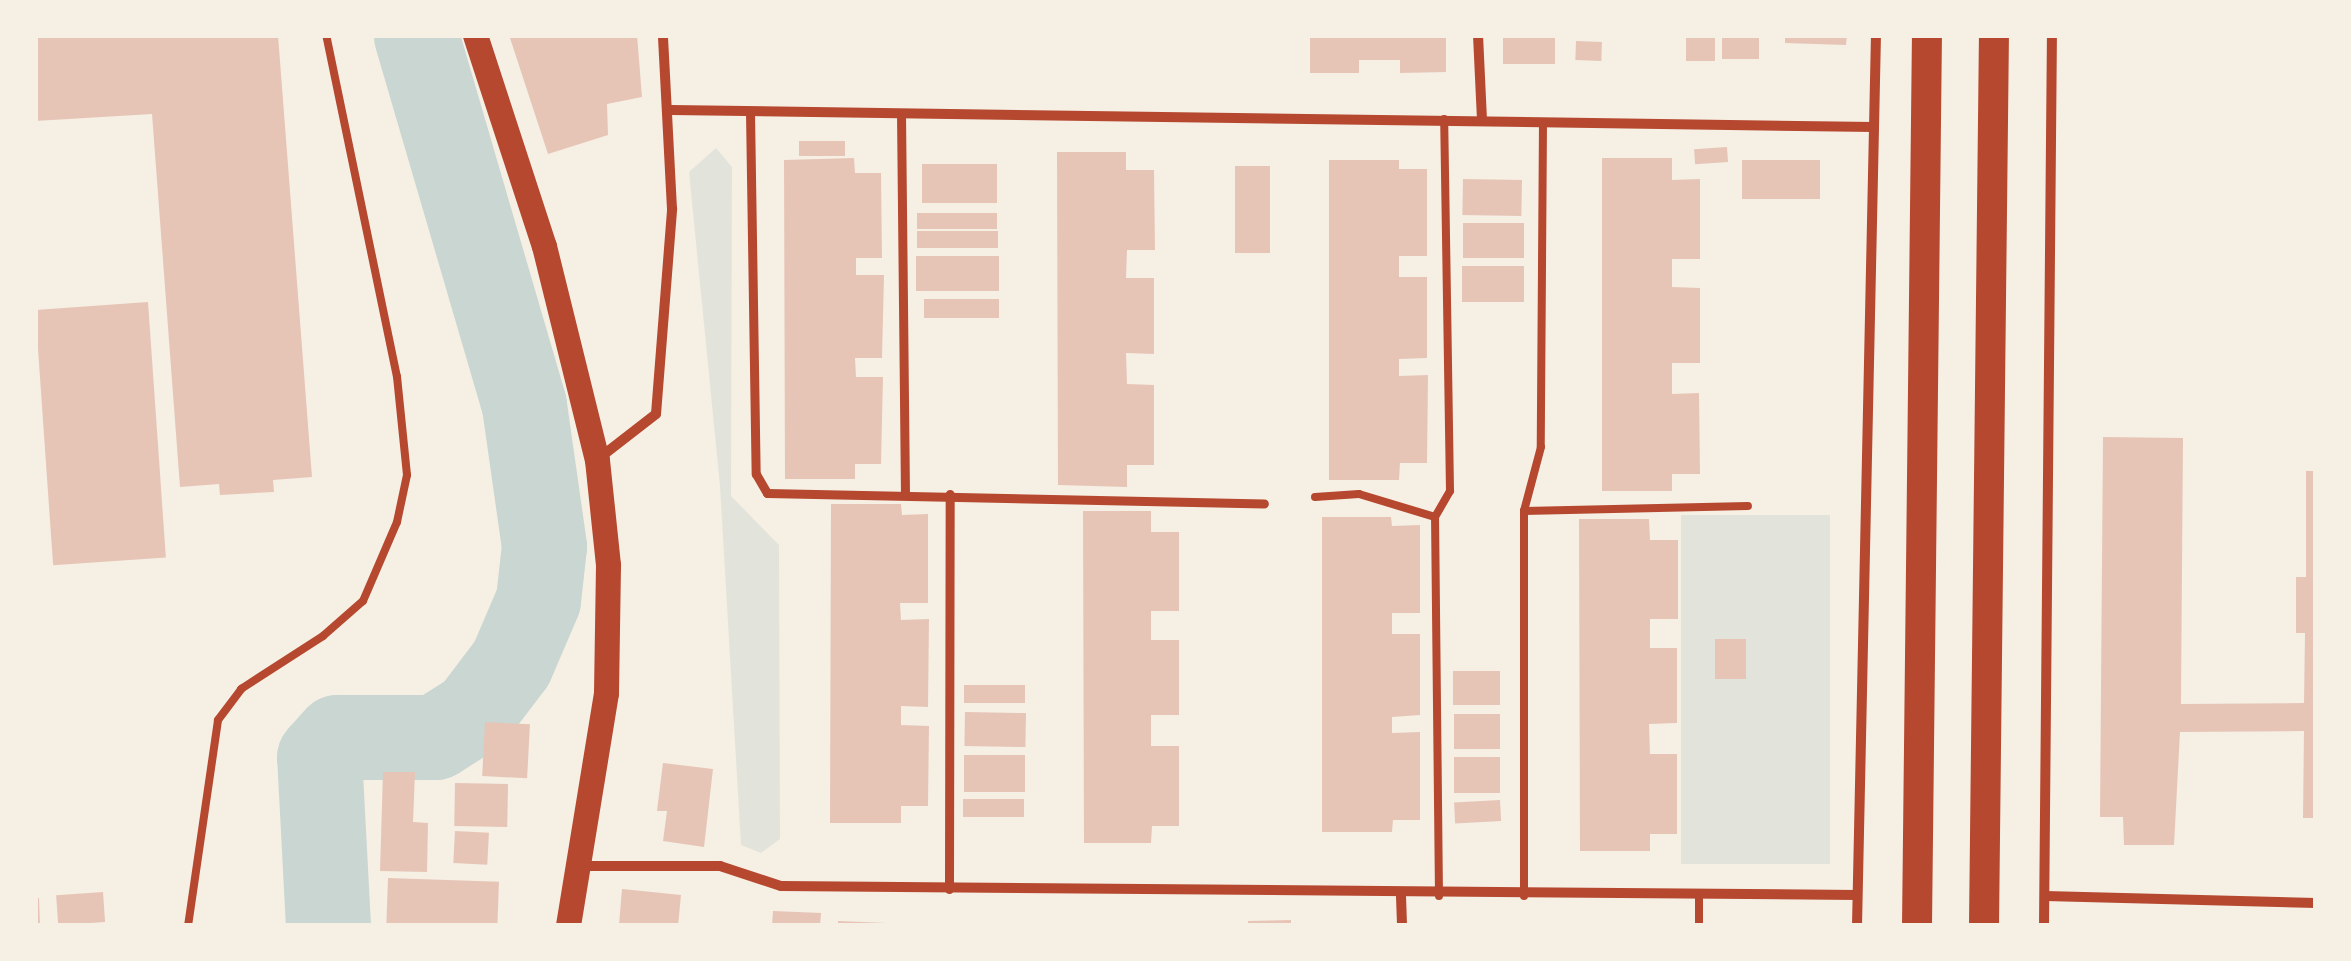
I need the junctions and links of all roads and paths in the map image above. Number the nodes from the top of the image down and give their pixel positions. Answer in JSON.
{"nodes":[{"id":1,"x":326,"y":35,"type":"edge"},
{"id":2,"x":475,"y":35,"type":"edge"},
{"id":3,"x":663,"y":35,"type":"edge"},
{"id":4,"x":1478,"y":35,"type":"edge"},
{"id":5,"x":1876,"y":35,"type":"edge"},
{"id":6,"x":1927,"y":35,"type":"edge"},
{"id":7,"x":1994,"y":35,"type":"edge"},
{"id":8,"x":2052,"y":35,"type":"edge"},
{"id":9,"x":671,"y":110,"type":"junction"},
{"id":10,"x":750,"y":112,"type":"junction"},
{"id":11,"x":901,"y":113,"type":"junction"},
{"id":12,"x":1444,"y":119,"type":"junction"},
{"id":13,"x":1482,"y":120,"type":"junction"},
{"id":14,"x":1542,"y":120,"type":"junction"},
{"id":15,"x":1874,"y":127,"type":"junction"},
{"id":16,"x":597,"y":460,"type":"junction"},
{"id":17,"x":906,"y":493,"type":"junction"},
{"id":18,"x":950,"y":494,"type":"junction"},
{"id":19,"x":1315,"y":497,"type":"dead end"},
{"id":20,"x":1264,"y":503,"type":"dead end"},
{"id":21,"x":1748,"y":506,"type":"dead end"},
{"id":22,"x":1524,"y":511,"type":"junction"},
{"id":23,"x":1435,"y":517,"type":"junction"},
{"id":24,"x":579,"y":866,"type":"junction"},
{"id":25,"x":949,"y":889,"type":"junction"},
{"id":26,"x":1857,"y":895,"type":"junction"},
{"id":27,"x":1401,"y":896,"type":"junction"},
{"id":28,"x":1439,"y":896,"type":"junction"},
{"id":29,"x":1524,"y":896,"type":"junction"},
{"id":30,"x":1699,"y":896,"type":"junction"},
{"id":31,"x":2044,"y":896,"type":"junction"},
{"id":32,"x":2316,"y":902,"type":"edge"},
{"id":33,"x":188,"y":926,"type":"edge"},
{"id":34,"x":568,"y":926,"type":"edge"},
{"id":35,"x":1402,"y":926,"type":"edge"},
{"id":36,"x":1699,"y":926,"type":"edge"},
{"id":37,"x":1856,"y":926,"type":"edge"},
{"id":38,"x":1917,"y":926,"type":"edge"},
{"id":39,"x":1984,"y":926,"type":"edge"},
{"id":40,"x":2044,"y":926,"type":"edge"}],
"edges":[{"from":1,"to":33,"type":"lane"},
{"from":2,"to":16,"type":"main road"},
{"from":3,"to":9,"type":"street"},
{"from":4,"to":13,"type":"street"},
{"from":5,"to":15,"type":"street"},
{"from":6,"to":38,"type":"highway"},
{"from":7,"to":39,"type":"highway"},
{"from":8,"to":31,"type":"street"},
{"from":9,"to":10,"type":"street"},
{"from":9,"to":16,"type":"street"},
{"from":10,"to":11,"type":"street"},
{"from":10,"to":17,"type":"street"},
{"from":11,"to":12,"type":"street"},
{"from":11,"to":17,"type":"street"},
{"from":12,"to":13,"type":"street"},
{"from":12,"to":23,"type":"lane"},
{"from":13,"to":14,"type":"street"},
{"from":14,"to":15,"type":"street"},
{"from":14,"to":22,"type":"lane"},
{"from":15,"to":26,"type":"street"},
{"from":16,"to":24,"type":"main road"},
{"from":17,"to":18,"type":"street"},
{"from":18,"to":20,"type":"street"},
{"from":18,"to":25,"type":"street"},
{"from":19,"to":23,"type":"lane"},
{"from":21,"to":22,"type":"lane"},
{"from":22,"to":29,"type":"lane"},
{"from":23,"to":28,"type":"lane"},
{"from":24,"to":25,"type":"street"},
{"from":24,"to":34,"type":"main road"},
{"from":25,"to":27,"type":"street"},
{"from":26,"to":30,"type":"street"},
{"from":26,"to":37,"type":"street"},
{"from":27,"to":28,"type":"street"},
{"from":27,"to":35,"type":"street"},
{"from":28,"to":29,"type":"street"},
{"from":29,"to":30,"type":"street"},
{"from":30,"to":36,"type":"lane"},
{"from":31,"to":32,"type":"street"},
{"from":31,"to":40,"type":"street"}]}
